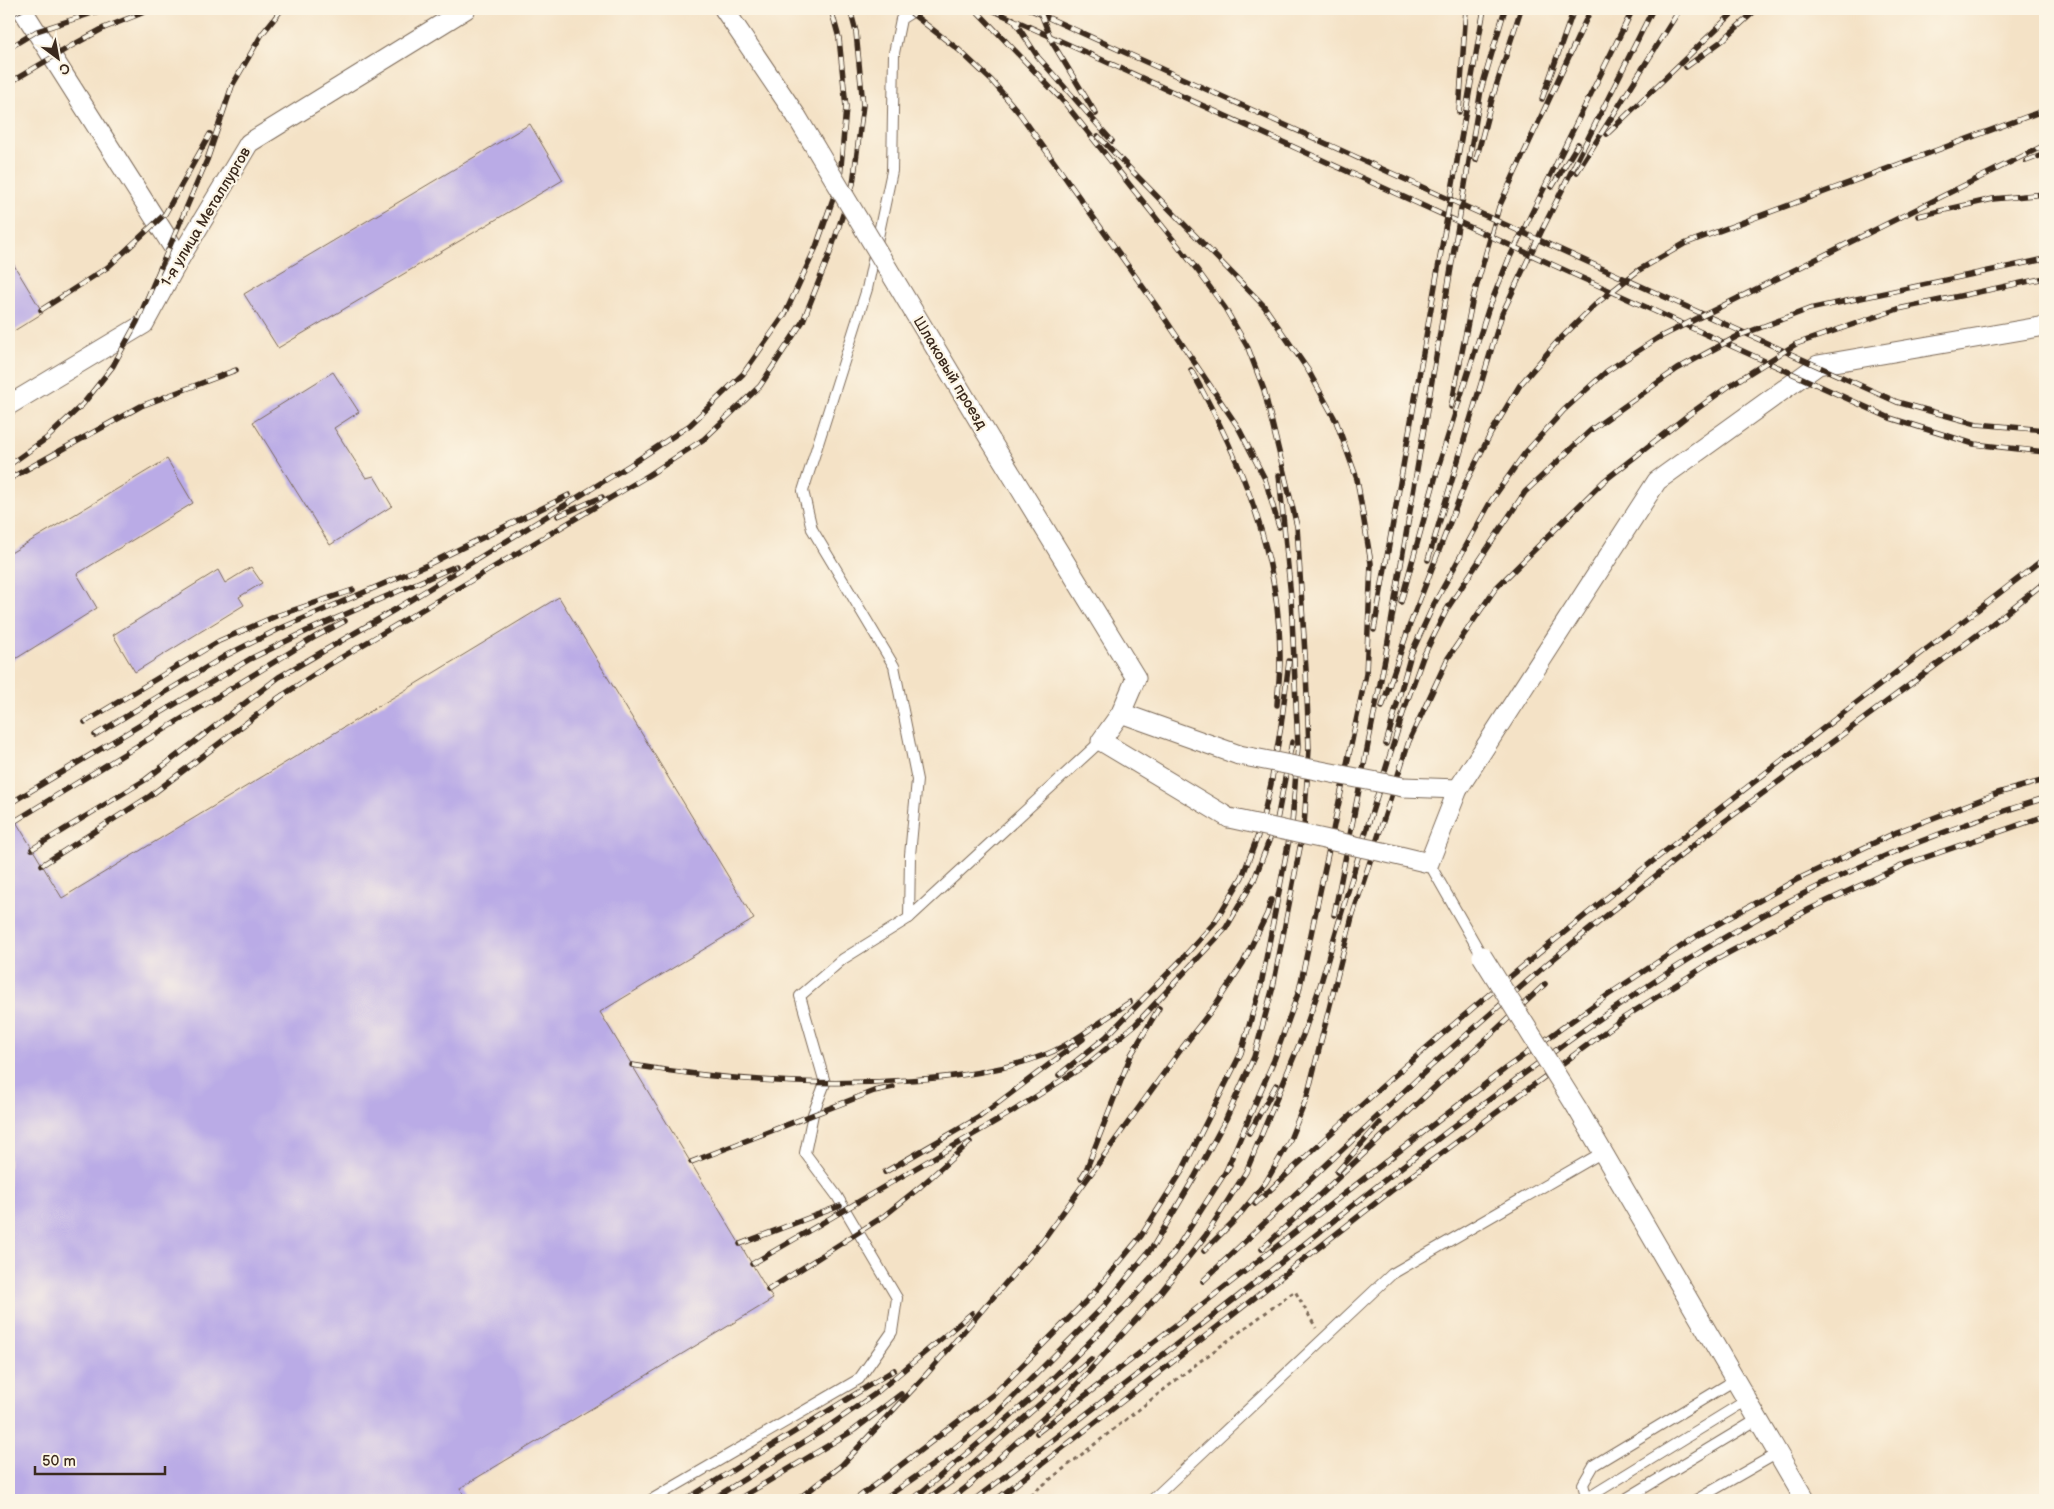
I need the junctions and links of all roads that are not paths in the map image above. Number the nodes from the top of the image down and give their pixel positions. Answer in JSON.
{"nodes":[{"id":1,"x":22,"y":9,"type":"edge"},
{"id":2,"x":466,"y":9,"type":"edge"},
{"id":3,"x":724,"y":9,"type":"edge"},
{"id":4,"x":917,"y":9,"type":"edge"},
{"id":5,"x":180,"y":258,"type":"junction"},
{"id":6,"x":2045,"y":326,"type":"edge"},
{"id":7,"x":9,"y":405,"type":"edge"},
{"id":8,"x":1121,"y":713,"type":"junction"},
{"id":9,"x":1101,"y":741,"type":"junction"},
{"id":10,"x":1458,"y":789,"type":"junction"},
{"id":11,"x":1429,"y":864,"type":"junction"},
{"id":12,"x":909,"y":918,"type":"junction"},
{"id":13,"x":1482,"y":956,"type":"joint"},
{"id":14,"x":1603,"y":1152,"type":"junction"},
{"id":15,"x":1736,"y":1380,"type":"junction"},
{"id":16,"x":1747,"y":1400,"type":"junction"},
{"id":17,"x":1758,"y":1419,"type":"junction"},
{"id":18,"x":1778,"y":1453,"type":"junction"},
{"id":19,"x":652,"y":1500,"type":"edge"},
{"id":20,"x":1152,"y":1500,"type":"edge"},
{"id":21,"x":1587,"y":1500,"type":"edge"},
{"id":22,"x":1624,"y":1500,"type":"edge"},
{"id":23,"x":1696,"y":1500,"type":"edge"},
{"id":24,"x":1805,"y":1500,"type":"edge"}],
"edges":[{"from":1,"to":5,"type":"street"},
{"from":2,"to":5,"type":"street","name":"1-я улица Металлургов"},
{"from":3,"to":8,"type":"street","name":"Шлаковый проезд","bridge":true},
{"from":4,"to":12,"type":"lane"},
{"from":5,"to":7,"type":"street","name":"1-я улица Металлургов"},
{"from":6,"to":10,"type":"street"},
{"from":8,"to":9,"type":"street","name":"Шлаковый проезд"},
{"from":8,"to":10,"type":"street","bridge":true},
{"from":9,"to":11,"type":"street","bridge":true},
{"from":9,"to":12,"type":"lane"},
{"from":10,"to":11,"type":"street"},
{"from":11,"to":13,"type":"lane"},
{"from":12,"to":19,"type":"lane"},
{"from":13,"to":14,"type":"street","bridge":true},
{"from":14,"to":15,"type":"street"},
{"from":14,"to":20,"type":"lane"},
{"from":15,"to":16,"type":"street"},
{"from":15,"to":21,"type":"lane"},
{"from":16,"to":17,"type":"street"},
{"from":16,"to":21,"type":"lane"},
{"from":17,"to":18,"type":"street"},
{"from":17,"to":22,"type":"lane"},
{"from":18,"to":23,"type":"lane"},
{"from":18,"to":24,"type":"street"}]}
